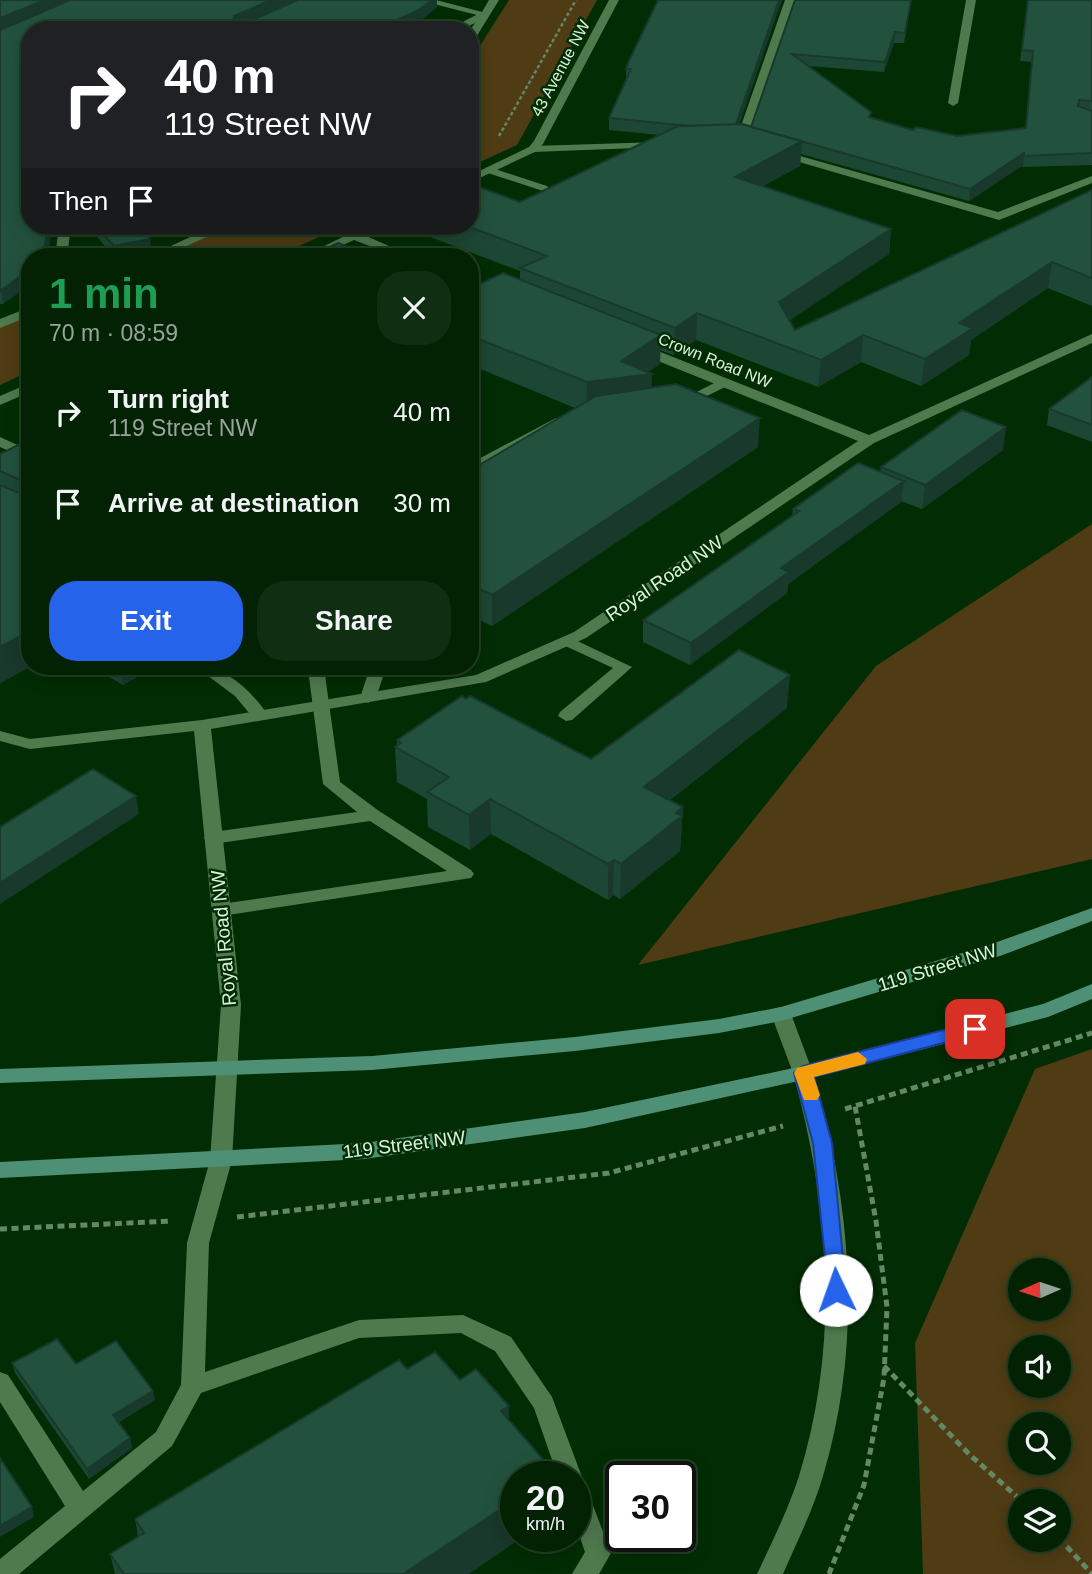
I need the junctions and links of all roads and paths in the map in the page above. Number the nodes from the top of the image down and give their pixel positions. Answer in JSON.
{"nodes":[{"id":1,"x":423,"y":0,"type":"edge"},
{"id":2,"x":494,"y":0,"type":"edge"},
{"id":3,"x":576,"y":0,"type":"edge"},
{"id":4,"x":614,"y":0,"type":"edge"},
{"id":5,"x":790,"y":0,"type":"edge"},
{"id":6,"x":971,"y":0,"type":"edge"},
{"id":7,"x":485,"y":15,"type":"junction"},
{"id":8,"x":472,"y":21,"type":"edge"},
{"id":9,"x":479,"y":24,"type":"edge"},
{"id":10,"x":954,"y":103,"type":"dead end"},
{"id":11,"x":496,"y":141,"type":"dead end"},
{"id":12,"x":740,"y":142,"type":"junction"},
{"id":13,"x":727,"y":143,"type":"edge"},
{"id":14,"x":674,"y":145,"type":"edge"},
{"id":15,"x":753,"y":146,"type":"edge"},
{"id":16,"x":533,"y":149,"type":"junction"},
{"id":17,"x":766,"y":150,"type":"edge"},
{"id":18,"x":489,"y":170,"type":"junction"},
{"id":19,"x":479,"y":175,"type":"edge"},
{"id":20,"x":1092,"y":179,"type":"edge"},
{"id":21,"x":543,"y":188,"type":"edge"},
{"id":22,"x":203,"y":235,"type":"edge"},
{"id":23,"x":354,"y":236,"type":"joint"},
{"id":24,"x":174,"y":248,"type":"edge"},
{"id":25,"x":328,"y":248,"type":"edge"},
{"id":26,"x":385,"y":248,"type":"edge"},
{"id":27,"x":479,"y":285,"type":"edge"},
{"id":28,"x":509,"y":297,"type":"edge"},
{"id":29,"x":21,"y":315,"type":"edge"},
{"id":30,"x":0,"y":324,"type":"edge"},
{"id":31,"x":1092,"y":338,"type":"edge"},
{"id":32,"x":623,"y":342,"type":"edge"},
{"id":33,"x":724,"y":382,"type":"junction"},
{"id":34,"x":21,"y":391,"type":"edge"},
{"id":35,"x":0,"y":401,"type":"edge"},
{"id":36,"x":661,"y":409,"type":"edge"},
{"id":37,"x":569,"y":421,"type":"edge"},
{"id":38,"x":0,"y":440,"type":"edge"},
{"id":39,"x":869,"y":440,"type":"junction"},
{"id":40,"x":19,"y":451,"type":"edge"},
{"id":41,"x":479,"y":464,"type":"edge"},
{"id":42,"x":567,"y":641,"type":"junction"},
{"id":43,"x":216,"y":675,"type":"edge"},
{"id":44,"x":317,"y":675,"type":"edge"},
{"id":45,"x":375,"y":675,"type":"edge"},
{"id":46,"x":368,"y":698,"type":"junction"},
{"id":47,"x":323,"y":705,"type":"junction"},
{"id":48,"x":260,"y":715,"type":"junction"},
{"id":49,"x":566,"y":716,"type":"dead end"},
{"id":50,"x":202,"y":724,"type":"junction"},
{"id":51,"x":0,"y":736,"type":"edge"},
{"id":52,"x":373,"y":815,"type":"junction"},
{"id":53,"x":213,"y":838,"type":"junction"},
{"id":54,"x":221,"y":910,"type":"junction"},
{"id":55,"x":1092,"y":914,"type":"edge"},
{"id":56,"x":1092,"y":992,"type":"edge"},
{"id":57,"x":781,"y":1014,"type":"junction"},
{"id":58,"x":1092,"y":1033,"type":"edge"},
{"id":59,"x":228,"y":1068,"type":"junction"},
{"id":60,"x":803,"y":1073,"type":"junction"},
{"id":61,"x":0,"y":1076,"type":"edge"},
{"id":62,"x":818,"y":1119,"type":"junction"},
{"id":63,"x":221,"y":1160,"type":"junction"},
{"id":64,"x":0,"y":1170,"type":"edge"},
{"id":65,"x":205,"y":1219,"type":"junction"},
{"id":66,"x":0,"y":1229,"type":"edge"},
{"id":67,"x":884,"y":1366,"type":"dead end"},
{"id":68,"x":0,"y":1382,"type":"edge"},
{"id":69,"x":193,"y":1387,"type":"junction"},
{"id":70,"x":564,"y":1461,"type":"edge"},
{"id":71,"x":1009,"y":1489,"type":"edge"},
{"id":72,"x":80,"y":1508,"type":"junction"},
{"id":73,"x":591,"y":1534,"type":"edge"},
{"id":74,"x":1071,"y":1552,"type":"edge"},
{"id":75,"x":0,"y":1574,"type":"edge"},
{"id":76,"x":585,"y":1574,"type":"edge"},
{"id":77,"x":771,"y":1574,"type":"edge"},
{"id":78,"x":1091,"y":1574,"type":"edge"}],
"edges":[{"from":1,"to":7,"type":"street"},
{"from":2,"to":7,"type":"street"},
{"from":3,"to":11,"type":"path"},
{"from":4,"to":16,"type":"street","name":"43 Avenue NW"},
{"from":5,"to":12,"type":"street"},
{"from":6,"to":10,"type":"street"},
{"from":7,"to":8,"type":"street"},
{"from":7,"to":9,"type":"street"},
{"from":12,"to":13,"type":"street"},
{"from":12,"to":15,"type":"street"},
{"from":14,"to":16,"type":"street"},
{"from":16,"to":18,"type":"street"},
{"from":17,"to":20,"type":"street"},
{"from":18,"to":19,"type":"street"},
{"from":18,"to":21,"type":"street"},
{"from":22,"to":24,"type":"street"},
{"from":23,"to":25,"type":"street"},
{"from":23,"to":26,"type":"street"},
{"from":27,"to":28,"type":"street"},
{"from":29,"to":30,"type":"street"},
{"from":31,"to":39,"type":"street","name":"Royal Road NW"},
{"from":32,"to":33,"type":"street","name":"Crown Road NW"},
{"from":33,"to":36,"type":"street"},
{"from":33,"to":39,"type":"street","name":"Crown Road NW"},
{"from":34,"to":35,"type":"street"},
{"from":37,"to":41,"type":"street"},
{"from":38,"to":40,"type":"street"},
{"from":39,"to":42,"type":"street","name":"Royal Road NW"},
{"from":42,"to":46,"type":"street","name":"Royal Road NW"},
{"from":42,"to":49,"type":"street"},
{"from":43,"to":48,"type":"street"},
{"from":44,"to":47,"type":"street"},
{"from":45,"to":46,"type":"street"},
{"from":46,"to":47,"type":"street","name":"Royal Road NW"},
{"from":47,"to":48,"type":"street","name":"Royal Road NW"},
{"from":47,"to":52,"type":"street"},
{"from":48,"to":50,"type":"street","name":"Royal Road NW"},
{"from":50,"to":51,"type":"street","name":"Royal Road NW"},
{"from":50,"to":53,"type":"street","name":"Royal Road NW"},
{"from":52,"to":53,"type":"street"},
{"from":52,"to":54,"type":"street"},
{"from":53,"to":54,"type":"street","name":"Royal Road NW"},
{"from":54,"to":59,"type":"street","name":"Royal Road NW"},
{"from":55,"to":57,"type":"main road","name":"119 Street NW"},
{"from":56,"to":60,"type":"main road","name":"119 Street NW"},
{"from":57,"to":59,"type":"main road","name":"119 Street NW"},
{"from":57,"to":60,"type":"street"},
{"from":58,"to":62,"type":"path"},
{"from":59,"to":61,"type":"main road","name":"119 Street NW"},
{"from":59,"to":63,"type":"street","name":"Royal Road NW"},
{"from":60,"to":62,"type":"street"},
{"from":60,"to":63,"type":"main road","name":"119 Street NW"},
{"from":62,"to":65,"type":"path"},
{"from":62,"to":77,"type":"street"},
{"from":63,"to":64,"type":"main road","name":"119 Street NW"},
{"from":63,"to":65,"type":"street","name":"Royal Road NW"},
{"from":65,"to":66,"type":"path"},
{"from":65,"to":69,"type":"street","name":"Royal Road NW"},
{"from":67,"to":71,"type":"path"},
{"from":68,"to":72,"type":"street"},
{"from":69,"to":70,"type":"street"},
{"from":69,"to":72,"type":"street"},
{"from":72,"to":75,"type":"street"},
{"from":73,"to":76,"type":"street"},
{"from":74,"to":78,"type":"path"}]}
